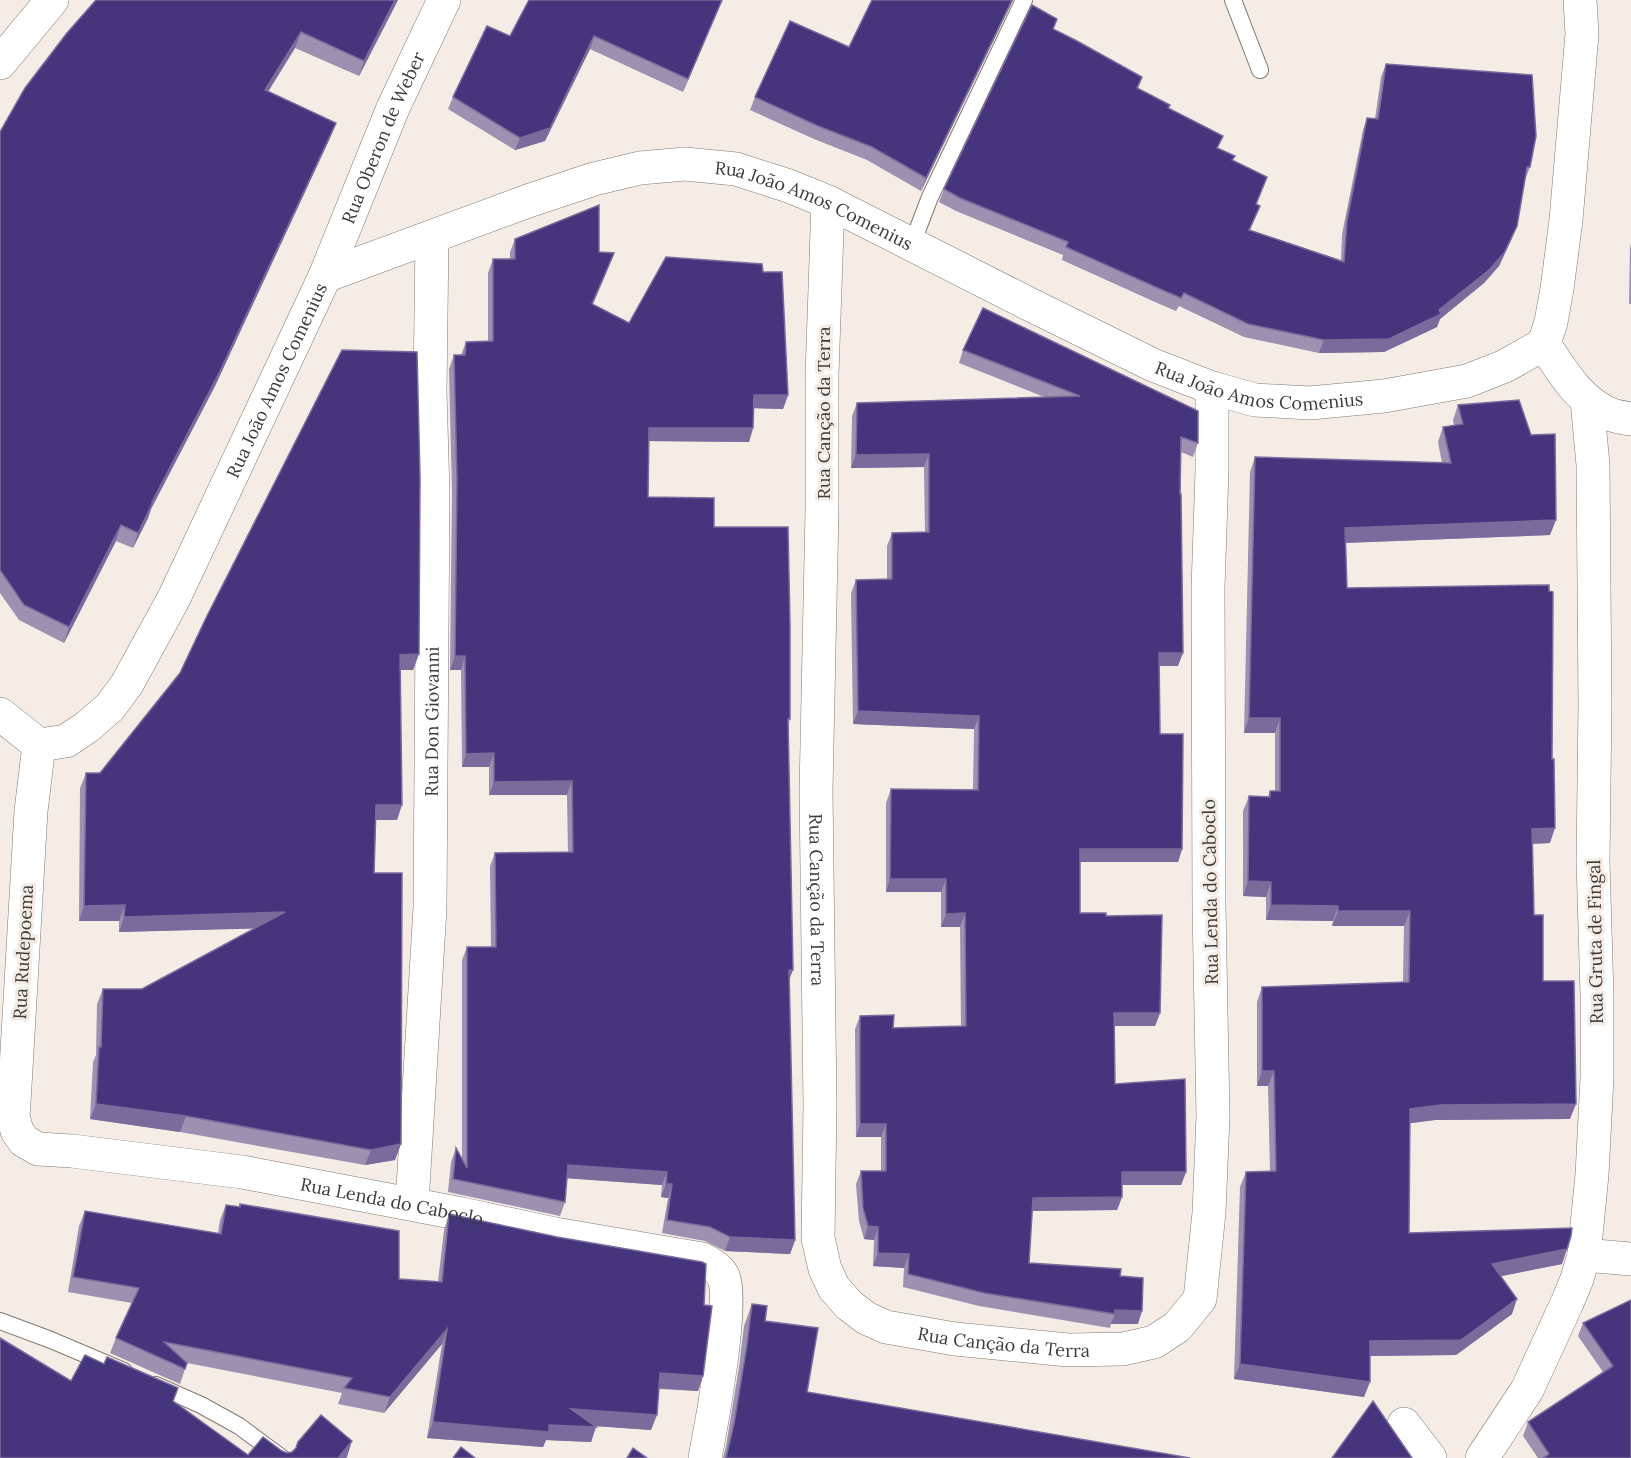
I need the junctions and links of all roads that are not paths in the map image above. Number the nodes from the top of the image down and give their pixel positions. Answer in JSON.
{"nodes":[{"id":1,"x":52,"y":0,"type":"edge"},
{"id":2,"x":444,"y":0,"type":"edge"},
{"id":3,"x":1024,"y":0,"type":"edge"},
{"id":4,"x":1233,"y":0,"type":"edge"},
{"id":5,"x":1580,"y":0,"type":"edge"},
{"id":6,"x":0,"y":63,"type":"edge"},
{"id":7,"x":1260,"y":70,"type":"dead end"},
{"id":8,"x":828,"y":202,"type":"junction"},
{"id":9,"x":432,"y":238,"type":"junction"},
{"id":10,"x":912,"y":244,"type":"junction"},
{"id":11,"x":326,"y":276,"type":"junction"},
{"id":12,"x":1544,"y":344,"type":"junction"},
{"id":13,"x":1212,"y":388,"type":"junction"},
{"id":14,"x":1587,"y":400,"type":"junction"},
{"id":15,"x":1631,"y":419,"type":"edge"},
{"id":16,"x":0,"y":714,"type":"edge"},
{"id":17,"x":39,"y":745,"type":"junction"},
{"id":18,"x":38,"y":1149,"type":"joint"},
{"id":19,"x":412,"y":1204,"type":"junction"},
{"id":20,"x":1584,"y":1255,"type":"junction"},
{"id":21,"x":1631,"y":1259,"type":"edge"},
{"id":22,"x":0,"y":1321,"type":"edge"},
{"id":23,"x":1123,"y":1349,"type":"joint"},
{"id":24,"x":1404,"y":1424,"type":"dead end"},
{"id":25,"x":282,"y":1458,"type":"edge"},
{"id":26,"x":705,"y":1458,"type":"edge"},
{"id":27,"x":1430,"y":1458,"type":"edge"},
{"id":28,"x":1482,"y":1458,"type":"edge"}],
"edges":[{"from":1,"to":6,"type":"street"},
{"from":2,"to":11,"type":"street","name":"Rua Oberon de Weber"},
{"from":3,"to":10,"type":"lane"},
{"from":4,"to":7,"type":"lane"},
{"from":5,"to":12,"type":"street"},
{"from":8,"to":9,"type":"street","name":"Rua João Amos Comenius"},
{"from":8,"to":10,"type":"street","name":"Rua João Amos Comenius"},
{"from":8,"to":23,"type":"street","name":"Rua Canção da Terra"},
{"from":9,"to":11,"type":"street","name":"Rua João Amos Comenius"},
{"from":9,"to":19,"type":"street","name":"Rua Don Giovanni"},
{"from":10,"to":13,"type":"street","name":"Rua João Amos Comenius"},
{"from":11,"to":17,"type":"street","name":"Rua João Amos Comenius"},
{"from":12,"to":13,"type":"street","name":"Rua João Amos Comenius"},
{"from":12,"to":14,"type":"street"},
{"from":13,"to":23,"type":"street","name":"Rua Lenda do Caboclo"},
{"from":14,"to":15,"type":"street"},
{"from":14,"to":20,"type":"street","name":"Rua Gruta de Fingal"},
{"from":16,"to":17,"type":"street"},
{"from":17,"to":18,"type":"street","name":"Rua Rudepoema"},
{"from":18,"to":19,"type":"street","name":"Rua Lenda do Caboclo"},
{"from":19,"to":26,"type":"street","name":"Rua Lenda do Caboclo"},
{"from":20,"to":21,"type":"street"},
{"from":20,"to":28,"type":"street","name":"Rua Gruta de Fingal"},
{"from":22,"to":25,"type":"lane"},
{"from":24,"to":27,"type":"street"}]}
